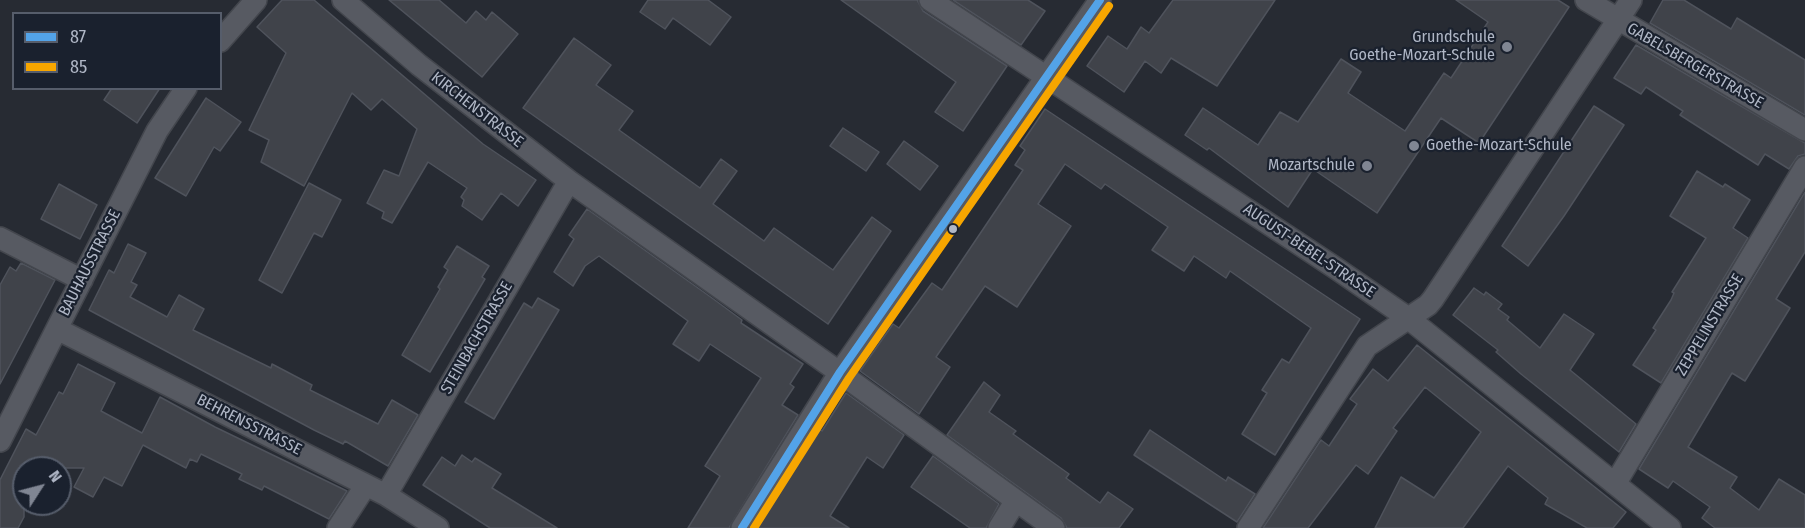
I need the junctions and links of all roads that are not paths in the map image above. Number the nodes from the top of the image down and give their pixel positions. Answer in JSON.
{"nodes":[{"id":1,"x":256,"y":0,"type":"edge"},
{"id":2,"x":343,"y":0,"type":"edge"},
{"id":3,"x":930,"y":0,"type":"edge"},
{"id":4,"x":1100,"y":0,"type":"edge"},
{"id":5,"x":1586,"y":0,"type":"edge"},
{"id":6,"x":1631,"y":0,"type":"edge"},
{"id":7,"x":1618,"y":20,"type":"junction"},
{"id":8,"x":222,"y":39,"type":"edge"},
{"id":9,"x":1046,"y":78,"type":"junction"},
{"id":10,"x":185,"y":90,"type":"edge"},
{"id":11,"x":1805,"y":130,"type":"edge"},
{"id":12,"x":1805,"y":166,"type":"edge"},
{"id":13,"x":569,"y":181,"type":"junction"},
{"id":14,"x":0,"y":238,"type":"edge"},
{"id":15,"x":82,"y":280,"type":"junction"},
{"id":16,"x":1408,"y":318,"type":"junction"},
{"id":17,"x":57,"y":329,"type":"junction"},
{"id":18,"x":840,"y":372,"type":"junction"},
{"id":19,"x":0,"y":441,"type":"edge"},
{"id":20,"x":1615,"y":484,"type":"junction"},
{"id":21,"x":366,"y":485,"type":"junction"},
{"id":22,"x":386,"y":495,"type":"junction"},
{"id":23,"x":1015,"y":502,"type":"junction"},
{"id":24,"x":338,"y":528,"type":"edge"},
{"id":25,"x":438,"y":528,"type":"edge"},
{"id":26,"x":742,"y":528,"type":"edge"},
{"id":27,"x":999,"y":528,"type":"edge"},
{"id":28,"x":1054,"y":528,"type":"edge"},
{"id":29,"x":1248,"y":528,"type":"edge"},
{"id":30,"x":1670,"y":528,"type":"edge"}],
"edges":[{"from":1,"to":8,"type":"street"},
{"from":2,"to":13,"type":"street","name":"KIRCHENSTRASSE"},
{"from":3,"to":9,"type":"street","name":"AUGUST-BEBEL-STRASSE"},
{"from":4,"to":9,"type":"street"},
{"from":5,"to":7,"type":"street","name":"GABELSBERGERSTRASSE"},
{"from":6,"to":7,"type":"street"},
{"from":7,"to":11,"type":"street","name":"GABELSBERGERSTRASSE"},
{"from":7,"to":16,"type":"street"},
{"from":9,"to":16,"type":"street","name":"AUGUST-BEBEL-STRASSE"},
{"from":9,"to":18,"type":"street"},
{"from":10,"to":15,"type":"street","name":"BAUHAUSSTRASSE"},
{"from":12,"to":20,"type":"street","name":"ZEPPELINSTRASSE"},
{"from":13,"to":18,"type":"street","name":"KIRCHENSTRASSE"},
{"from":13,"to":22,"type":"street","name":"STEINBACHSTRASSE"},
{"from":14,"to":15,"type":"street"},
{"from":15,"to":17,"type":"street","name":"BAUHAUSSTRASSE"},
{"from":16,"to":20,"type":"street","name":"AUGUST-BEBEL-STRASSE"},
{"from":16,"to":29,"type":"street"},
{"from":17,"to":19,"type":"street","name":"BAUHAUSSTRASSE"},
{"from":17,"to":21,"type":"street","name":"BEHRENSSTRASSE"},
{"from":18,"to":23,"type":"street","name":"KIRCHENSTRASSE"},
{"from":18,"to":26,"type":"street"},
{"from":20,"to":30,"type":"street","name":"AUGUST-BEBEL-STRASSE"},
{"from":21,"to":22,"type":"street","name":"BEHRENSSTRASSE"},
{"from":21,"to":24,"type":"street"},
{"from":22,"to":25,"type":"street","name":"BEHRENSSTRASSE"},
{"from":23,"to":27,"type":"street"},
{"from":23,"to":28,"type":"street","name":"KIRCHENSTRASSE"}]}
